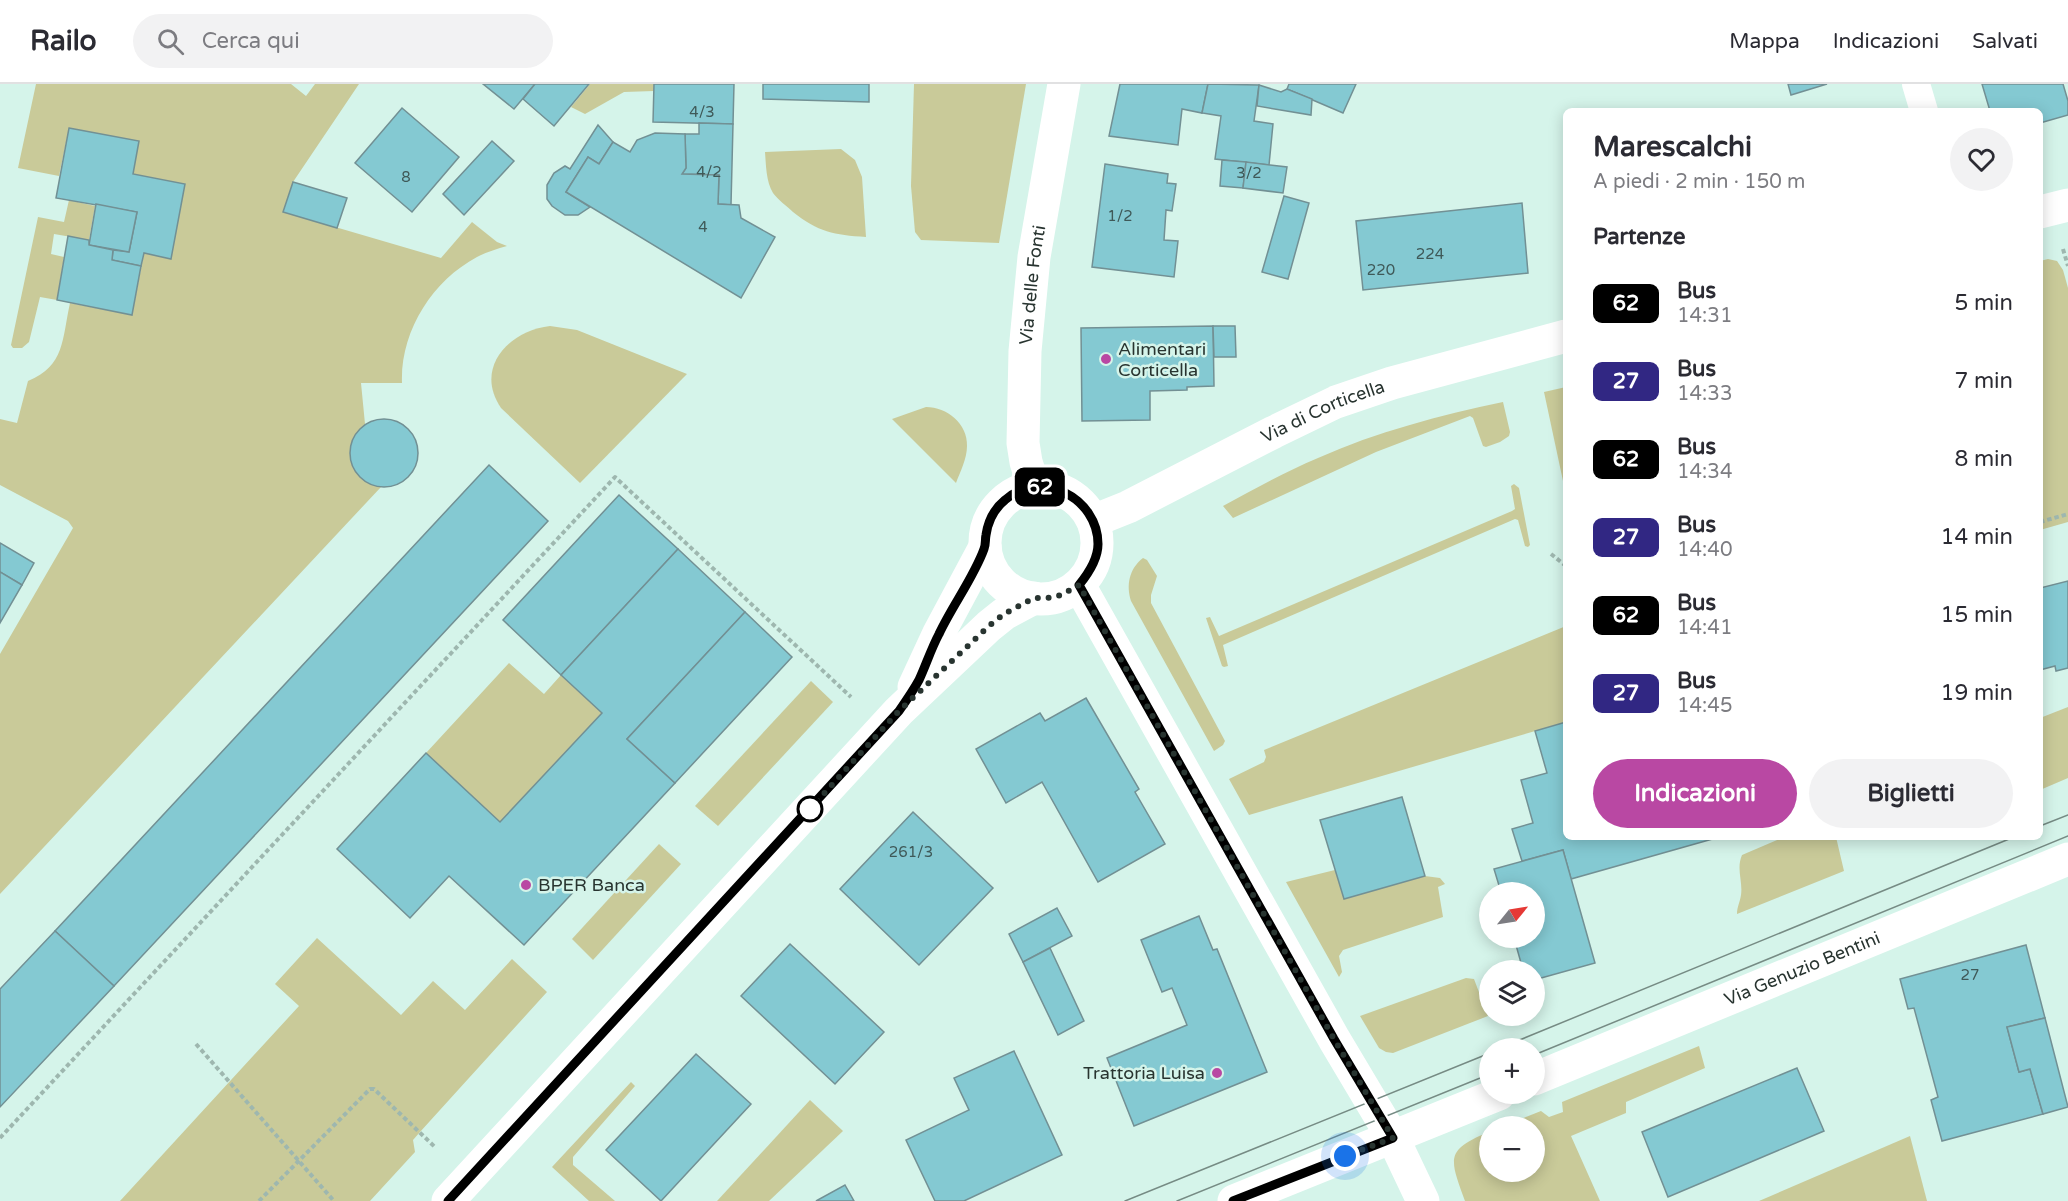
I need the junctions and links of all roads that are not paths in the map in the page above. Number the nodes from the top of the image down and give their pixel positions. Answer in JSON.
{"nodes":[{"id":1,"x":1064,"y":84,"type":"edge"},
{"id":2,"x":1916,"y":84,"type":"edge"},
{"id":3,"x":1923,"y":108,"type":"edge"},
{"id":4,"x":2068,"y":205,"type":"edge"},
{"id":5,"x":2043,"y":211,"type":"edge"},
{"id":6,"x":1563,"y":337,"type":"edge"},
{"id":7,"x":1034,"y":488,"type":"junction"},
{"id":8,"x":1093,"y":521,"type":"junction"},
{"id":9,"x":986,"y":547,"type":"junction"},
{"id":10,"x":1079,"y":585,"type":"junction"},
{"id":11,"x":1034,"y":598,"type":"junction"},
{"id":12,"x":899,"y":711,"type":"junction"},
{"id":13,"x":2068,"y":859,"type":"edge"},
{"id":14,"x":1545,"y":1074,"type":"edge"},
{"id":15,"x":1479,"y":1102,"type":"edge"},
{"id":16,"x":1393,"y":1138,"type":"junction"},
{"id":17,"x":448,"y":1201,"type":"edge"},
{"id":18,"x":1233,"y":1201,"type":"edge"},
{"id":19,"x":1423,"y":1201,"type":"edge"}],
"edges":[{"from":1,"to":7,"type":"street","name":"Via delle Fonti"},
{"from":2,"to":3,"type":"lane"},
{"from":4,"to":5,"type":"street"},
{"from":6,"to":8,"type":"street","name":"Via di Corticella"},
{"from":7,"to":8,"type":"street"},
{"from":7,"to":9,"type":"street"},
{"from":8,"to":10,"type":"street"},
{"from":9,"to":11,"type":"street"},
{"from":9,"to":12,"type":"street"},
{"from":10,"to":11,"type":"street"},
{"from":10,"to":16,"type":"street"},
{"from":11,"to":12,"type":"street"},
{"from":12,"to":17,"type":"street"},
{"from":13,"to":14,"type":"street","name":"Via Genuzio Bentini"},
{"from":15,"to":16,"type":"street"},
{"from":16,"to":18,"type":"street"},
{"from":16,"to":19,"type":"street"}]}
